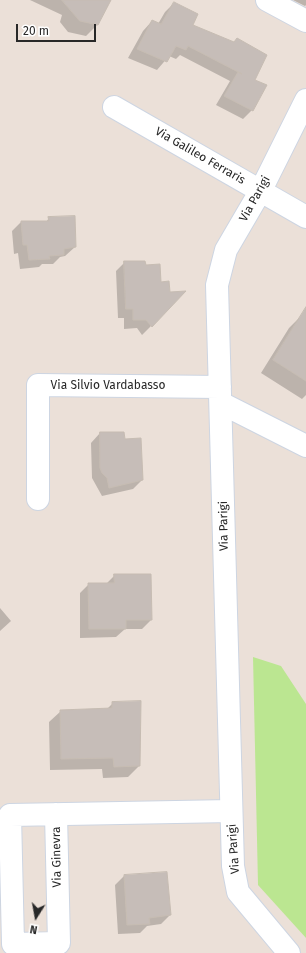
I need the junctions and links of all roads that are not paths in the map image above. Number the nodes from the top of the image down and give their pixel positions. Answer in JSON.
{"nodes":[{"id":1,"x":267,"y":0,"type":"edge"},
{"id":2,"x":306,"y":21,"type":"edge"},
{"id":3,"x":306,"y":100,"type":"edge"},
{"id":4,"x":114,"y":107,"type":"dead end"},
{"id":5,"x":261,"y":190,"type":"junction"},
{"id":6,"x":306,"y":217,"type":"edge"},
{"id":7,"x":220,"y":395,"type":"junction"},
{"id":8,"x":306,"y":446,"type":"edge"},
{"id":9,"x":38,"y":499,"type":"dead end"},
{"id":10,"x":231,"y":811,"type":"junction"},
{"id":11,"x":56,"y":814,"type":"junction"},
{"id":12,"x":290,"y":953,"type":"edge"}],
"edges":[{"from":1,"to":2,"type":"street"},
{"from":3,"to":5,"type":"street","name":"Via Parigi"},
{"from":4,"to":5,"type":"street","name":"Via Galileo Ferraris"},
{"from":5,"to":6,"type":"street","name":"Via Galileo Ferraris"},
{"from":5,"to":7,"type":"street","name":"Via Parigi"},
{"from":7,"to":8,"type":"street"},
{"from":7,"to":9,"type":"street","name":"Via Silvio Vardabasso"},
{"from":7,"to":10,"type":"street","name":"Via Parigi"},
{"from":10,"to":11,"type":"street","name":"Via Ginevra"},
{"from":10,"to":12,"type":"street","name":"Via Parigi"},
{"from":11,"to":11,"type":"street","name":"Via Ginevra"}]}
